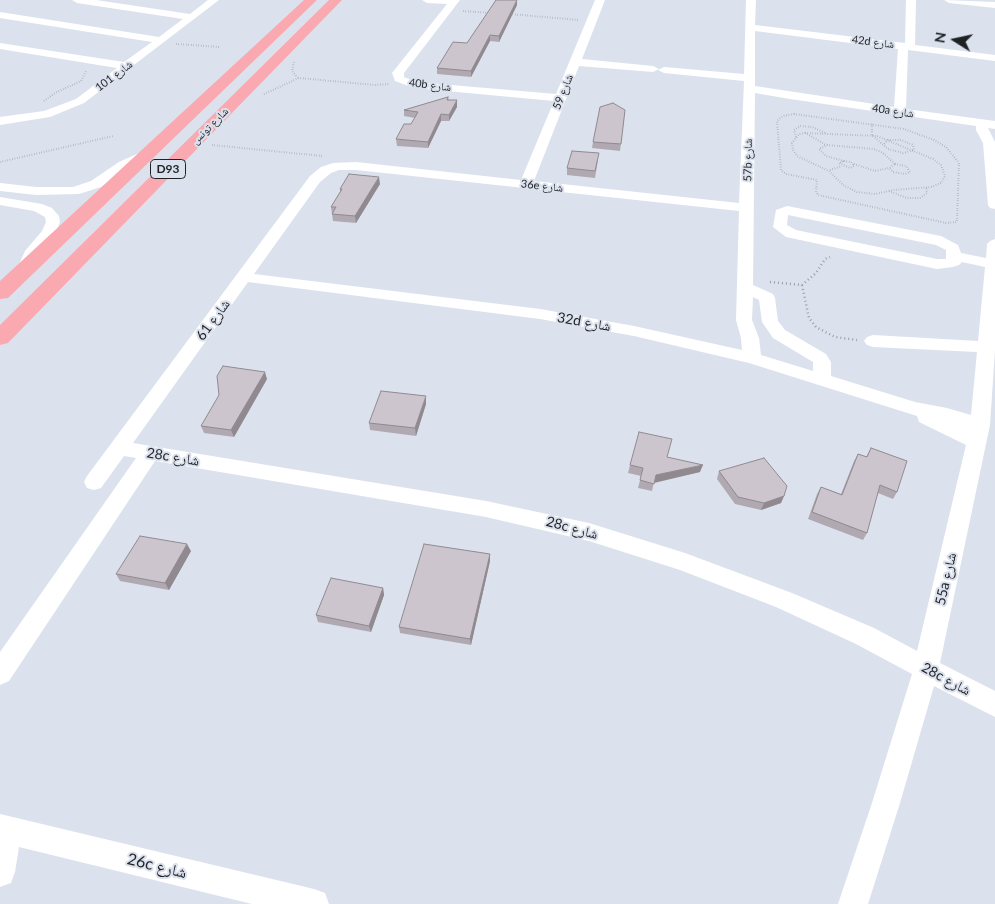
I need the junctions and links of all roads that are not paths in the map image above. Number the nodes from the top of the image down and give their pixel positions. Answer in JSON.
{"nodes":[{"id":1,"x":77,"y":0,"type":"edge"},
{"id":2,"x":214,"y":0,"type":"edge"},
{"id":3,"x":311,"y":0,"type":"edge"},
{"id":4,"x":336,"y":0,"type":"edge"},
{"id":5,"x":427,"y":0,"type":"edge"},
{"id":6,"x":600,"y":0,"type":"edge"},
{"id":7,"x":751,"y":0,"type":"edge"},
{"id":8,"x":911,"y":0,"type":"edge"},
{"id":9,"x":949,"y":0,"type":"edge"},
{"id":10,"x":452,"y":4,"type":"edge"},
{"id":11,"x":995,"y":5,"type":"edge"},
{"id":12,"x":0,"y":15,"type":"edge"},
{"id":13,"x":192,"y":17,"type":"junction"},
{"id":14,"x":750,"y":27,"type":"junction"},
{"id":15,"x":159,"y":41,"type":"junction"},
{"id":16,"x":0,"y":46,"type":"edge"},
{"id":17,"x":907,"y":47,"type":"junction"},
{"id":18,"x":995,"y":58,"type":"edge"},
{"id":19,"x":574,"y":62,"type":"junction"},
{"id":20,"x":126,"y":66,"type":"junction"},
{"id":21,"x":749,"y":87,"type":"junction"},
{"id":22,"x":560,"y":98,"type":"junction"},
{"id":23,"x":900,"y":112,"type":"junction"},
{"id":24,"x":0,"y":121,"type":"edge"},
{"id":25,"x":982,"y":123,"type":"junction"},
{"id":26,"x":995,"y":125,"type":"edge"},
{"id":27,"x":992,"y":137,"type":"edge"},
{"id":28,"x":148,"y":153,"type":"junction"},
{"id":29,"x":338,"y":166,"type":"joint"},
{"id":30,"x":526,"y":184,"type":"junction"},
{"id":31,"x":0,"y":187,"type":"edge"},
{"id":32,"x":0,"y":201,"type":"edge"},
{"id":33,"x":995,"y":205,"type":"edge"},
{"id":34,"x":747,"y":210,"type":"junction"},
{"id":35,"x":780,"y":218,"type":"junction"},
{"id":36,"x":995,"y":254,"type":"edge"},
{"id":37,"x":955,"y":256,"type":"junction"},
{"id":38,"x":25,"y":269,"type":"junction"},
{"id":39,"x":244,"y":277,"type":"junction"},
{"id":40,"x":745,"y":287,"type":"junction"},
{"id":41,"x":0,"y":293,"type":"edge"},
{"id":42,"x":744,"y":320,"type":"junction"},
{"id":43,"x":0,"y":338,"type":"edge"},
{"id":44,"x":873,"y":341,"type":"road end"},
{"id":45,"x":987,"y":348,"type":"junction"},
{"id":46,"x":731,"y":353,"type":"junction"},
{"id":47,"x":752,"y":358,"type":"junction"},
{"id":48,"x":822,"y":380,"type":"junction"},
{"id":49,"x":979,"y":434,"type":"junction"},
{"id":50,"x":119,"y":448,"type":"junction"},
{"id":51,"x":150,"y":453,"type":"junction"},
{"id":52,"x":94,"y":482,"type":"dead end"},
{"id":53,"x":926,"y":668,"type":"junction"},
{"id":54,"x":0,"y":673,"type":"edge"},
{"id":55,"x":995,"y":705,"type":"edge"},
{"id":56,"x":4,"y":829,"type":"edge"},
{"id":57,"x":0,"y":872,"type":"edge"},
{"id":58,"x":314,"y":904,"type":"edge"},
{"id":59,"x":853,"y":904,"type":"edge"}],
"edges":[{"from":1,"to":13,"type":"street"},
{"from":2,"to":13,"type":"street","name":"شارع 101"},
{"from":3,"to":28,"type":"main road","name":"شارع تونس","number":"D93"},
{"from":4,"to":43,"type":"main road","name":"شارع تونس","number":"D93"},
{"from":5,"to":10,"type":"street"},
{"from":6,"to":19,"type":"street","name":"شارع 59"},
{"from":7,"to":14,"type":"street","name":"57b شارع"},
{"from":8,"to":17,"type":"street"},
{"from":9,"to":11,"type":"street"},
{"from":10,"to":22,"type":"street","name":"40b شارع"},
{"from":12,"to":15,"type":"street"},
{"from":13,"to":15,"type":"street","name":"شارع 101"},
{"from":14,"to":17,"type":"street","name":"42d شارع"},
{"from":14,"to":21,"type":"street","name":"57b شارع"},
{"from":15,"to":20,"type":"street","name":"شارع 101"},
{"from":16,"to":20,"type":"street"},
{"from":17,"to":18,"type":"street","name":"42d شارع"},
{"from":17,"to":23,"type":"street"},
{"from":19,"to":21,"type":"street","name":"40a شارع"},
{"from":19,"to":22,"type":"street","name":"شارع 59"},
{"from":20,"to":24,"type":"street","name":"شارع 101"},
{"from":21,"to":23,"type":"street","name":"40a شارع"},
{"from":21,"to":34,"type":"street","name":"57b شارع"},
{"from":22,"to":30,"type":"street","name":"شارع 59"},
{"from":23,"to":25,"type":"street","name":"40a شارع"},
{"from":25,"to":26,"type":"street","name":"40a شارع"},
{"from":25,"to":27,"type":"street"},
{"from":27,"to":33,"type":"street"},
{"from":28,"to":31,"type":"street"},
{"from":28,"to":38,"type":"main road","name":"شارع تونس","number":"D93"},
{"from":29,"to":30,"type":"street","name":"36e شارع"},
{"from":29,"to":39,"type":"street","name":"شارع 61"},
{"from":30,"to":34,"type":"street","name":"36e شارع"},
{"from":32,"to":38,"type":"street"},
{"from":34,"to":35,"type":"street","name":"36e شارع"},
{"from":34,"to":40,"type":"street","name":"57b شارع"},
{"from":35,"to":37,"type":"street"},
{"from":35,"to":37,"type":"street"},
{"from":36,"to":37,"type":"street"},
{"from":36,"to":45,"type":"street","name":"55a شارع"},
{"from":38,"to":41,"type":"main road","name":"شارع تونس","number":"D93"},
{"from":39,"to":46,"type":"street","name":"32d شارع"},
{"from":39,"to":50,"type":"street","name":"شارع 61"},
{"from":40,"to":42,"type":"street","name":"57b شارع"},
{"from":40,"to":48,"type":"street"},
{"from":42,"to":46,"type":"street","name":"57b شارع"},
{"from":42,"to":47,"type":"street","name":"57b شارع"},
{"from":44,"to":45,"type":"street"},
{"from":45,"to":49,"type":"street","name":"55a شارع"},
{"from":46,"to":47,"type":"street","name":"32d شارع"},
{"from":47,"to":48,"type":"street","name":"32d شارع"},
{"from":48,"to":49,"type":"street","name":"32d شارع"},
{"from":49,"to":53,"type":"street","name":"55a شارع"},
{"from":50,"to":51,"type":"street","name":"28c شارع"},
{"from":50,"to":52,"type":"street","name":"شارع 61"},
{"from":51,"to":53,"type":"street","name":"28c شارع"},
{"from":51,"to":54,"type":"street"},
{"from":53,"to":55,"type":"street","name":"28c شارع"},
{"from":53,"to":59,"type":"street","name":"55a شارع"},
{"from":56,"to":57,"type":"street"},
{"from":56,"to":58,"type":"street","name":"26c شارع"}]}
